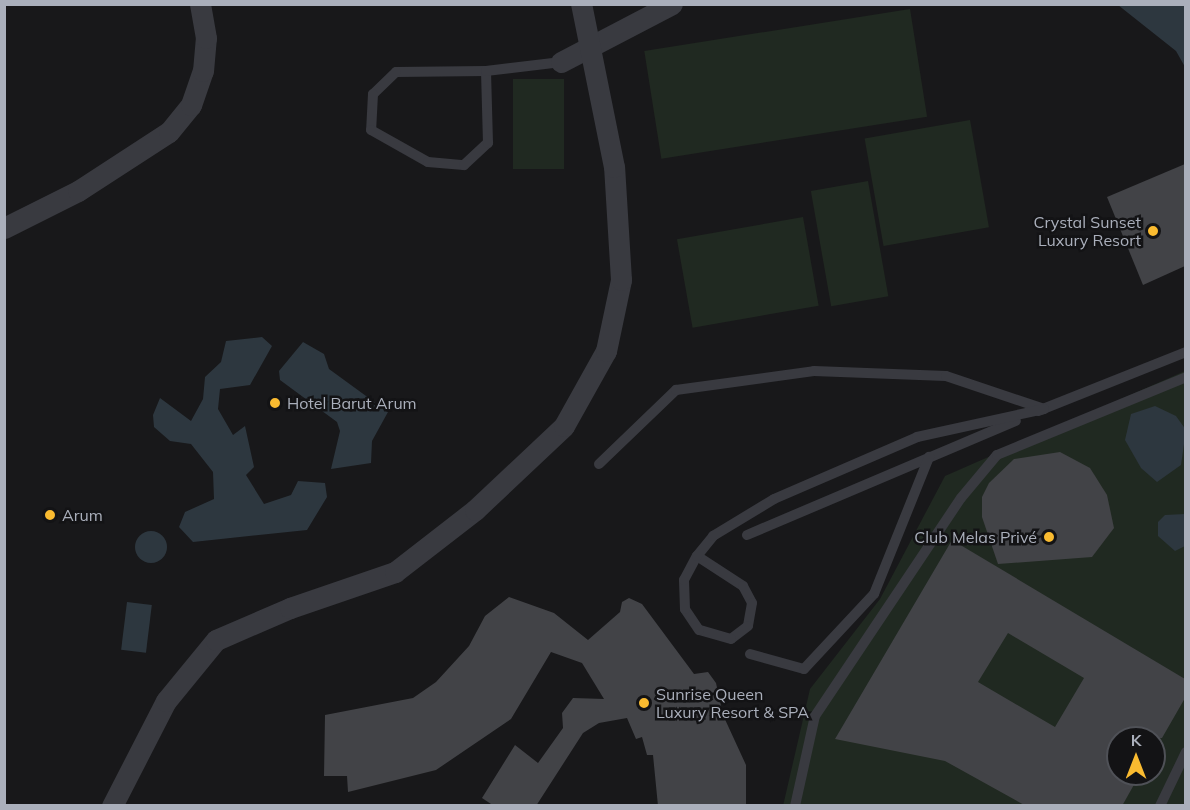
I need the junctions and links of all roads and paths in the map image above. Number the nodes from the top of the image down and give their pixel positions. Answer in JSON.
{"nodes":[{"id":1,"x":200,"y":4,"type":"edge"},
{"id":2,"x":581,"y":4,"type":"edge"},
{"id":3,"x":672,"y":4,"type":"edge"},
{"id":4,"x":589,"y":49,"type":"junction"},
{"id":5,"x":561,"y":62,"type":"joint"},
{"id":6,"x":486,"y":72,"type":"junction"},
{"id":7,"x":4,"y":228,"type":"edge"},
{"id":8,"x":1185,"y":352,"type":"edge"},
{"id":9,"x":1185,"y":377,"type":"edge"},
{"id":10,"x":1044,"y":409,"type":"junction"},
{"id":11,"x":928,"y":457,"type":"junction"},
{"id":12,"x":599,"y":464,"type":"dead end"},
{"id":13,"x":747,"y":535,"type":"dead end"},
{"id":14,"x":697,"y":556,"type":"junction"},
{"id":15,"x":750,"y":654,"type":"dead end"},
{"id":16,"x":1185,"y":752,"type":"edge"},
{"id":17,"x":112,"y":806,"type":"edge"},
{"id":18,"x":795,"y":806,"type":"edge"},
{"id":19,"x":1160,"y":806,"type":"edge"}],
"edges":[{"from":1,"to":7,"type":"street"},
{"from":2,"to":4,"type":"street"},
{"from":3,"to":4,"type":"street"},
{"from":4,"to":5,"type":"street"},
{"from":4,"to":17,"type":"street"},
{"from":5,"to":6,"type":"lane"},
{"from":6,"to":6,"type":"lane"},
{"from":8,"to":10,"type":"lane"},
{"from":9,"to":18,"type":"lane"},
{"from":10,"to":11,"type":"lane"},
{"from":10,"to":12,"type":"lane"},
{"from":10,"to":14,"type":"lane"},
{"from":11,"to":13,"type":"lane"},
{"from":11,"to":15,"type":"lane"},
{"from":14,"to":14,"type":"lane"},
{"from":16,"to":19,"type":"lane"}]}
